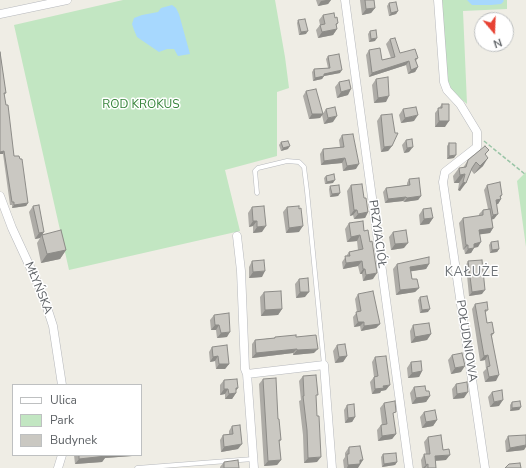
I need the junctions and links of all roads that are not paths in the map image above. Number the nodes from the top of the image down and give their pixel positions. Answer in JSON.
{"nodes":[{"id":1,"x":67,"y":0,"type":"edge"},
{"id":2,"x":345,"y":0,"type":"edge"},
{"id":3,"x":438,"y":0,"type":"edge"},
{"id":4,"x":0,"y":14,"type":"edge"},
{"id":5,"x":257,"y":193,"type":"dead end"},
{"id":6,"x":0,"y":196,"type":"edge"},
{"id":7,"x":237,"y":236,"type":"dead end"},
{"id":8,"x":324,"y":365,"type":"junction"},
{"id":9,"x":247,"y":374,"type":"junction"},
{"id":10,"x":62,"y":384,"type":"edge"},
{"id":11,"x":62,"y":456,"type":"edge"},
{"id":12,"x":253,"y":458,"type":"junction"},
{"id":13,"x":58,"y":468,"type":"edge"},
{"id":14,"x":137,"y":468,"type":"edge"},
{"id":15,"x":254,"y":468,"type":"edge"},
{"id":16,"x":332,"y":468,"type":"edge"},
{"id":17,"x":409,"y":468,"type":"edge"},
{"id":18,"x":485,"y":468,"type":"edge"}],
"edges":[{"from":1,"to":4,"type":"street"},
{"from":2,"to":17,"type":"street","name":"PRZYJACIÓŁ"},
{"from":3,"to":18,"type":"street","name":"POŁUDNIOWA"},
{"from":5,"to":8,"type":"lane"},
{"from":6,"to":10,"type":"street","name":"MŁYŃSKA"},
{"from":7,"to":9,"type":"street"},
{"from":8,"to":9,"type":"street"},
{"from":8,"to":16,"type":"street"},
{"from":9,"to":12,"type":"street"},
{"from":11,"to":13,"type":"street"},
{"from":12,"to":14,"type":"lane"},
{"from":12,"to":15,"type":"street"}]}
